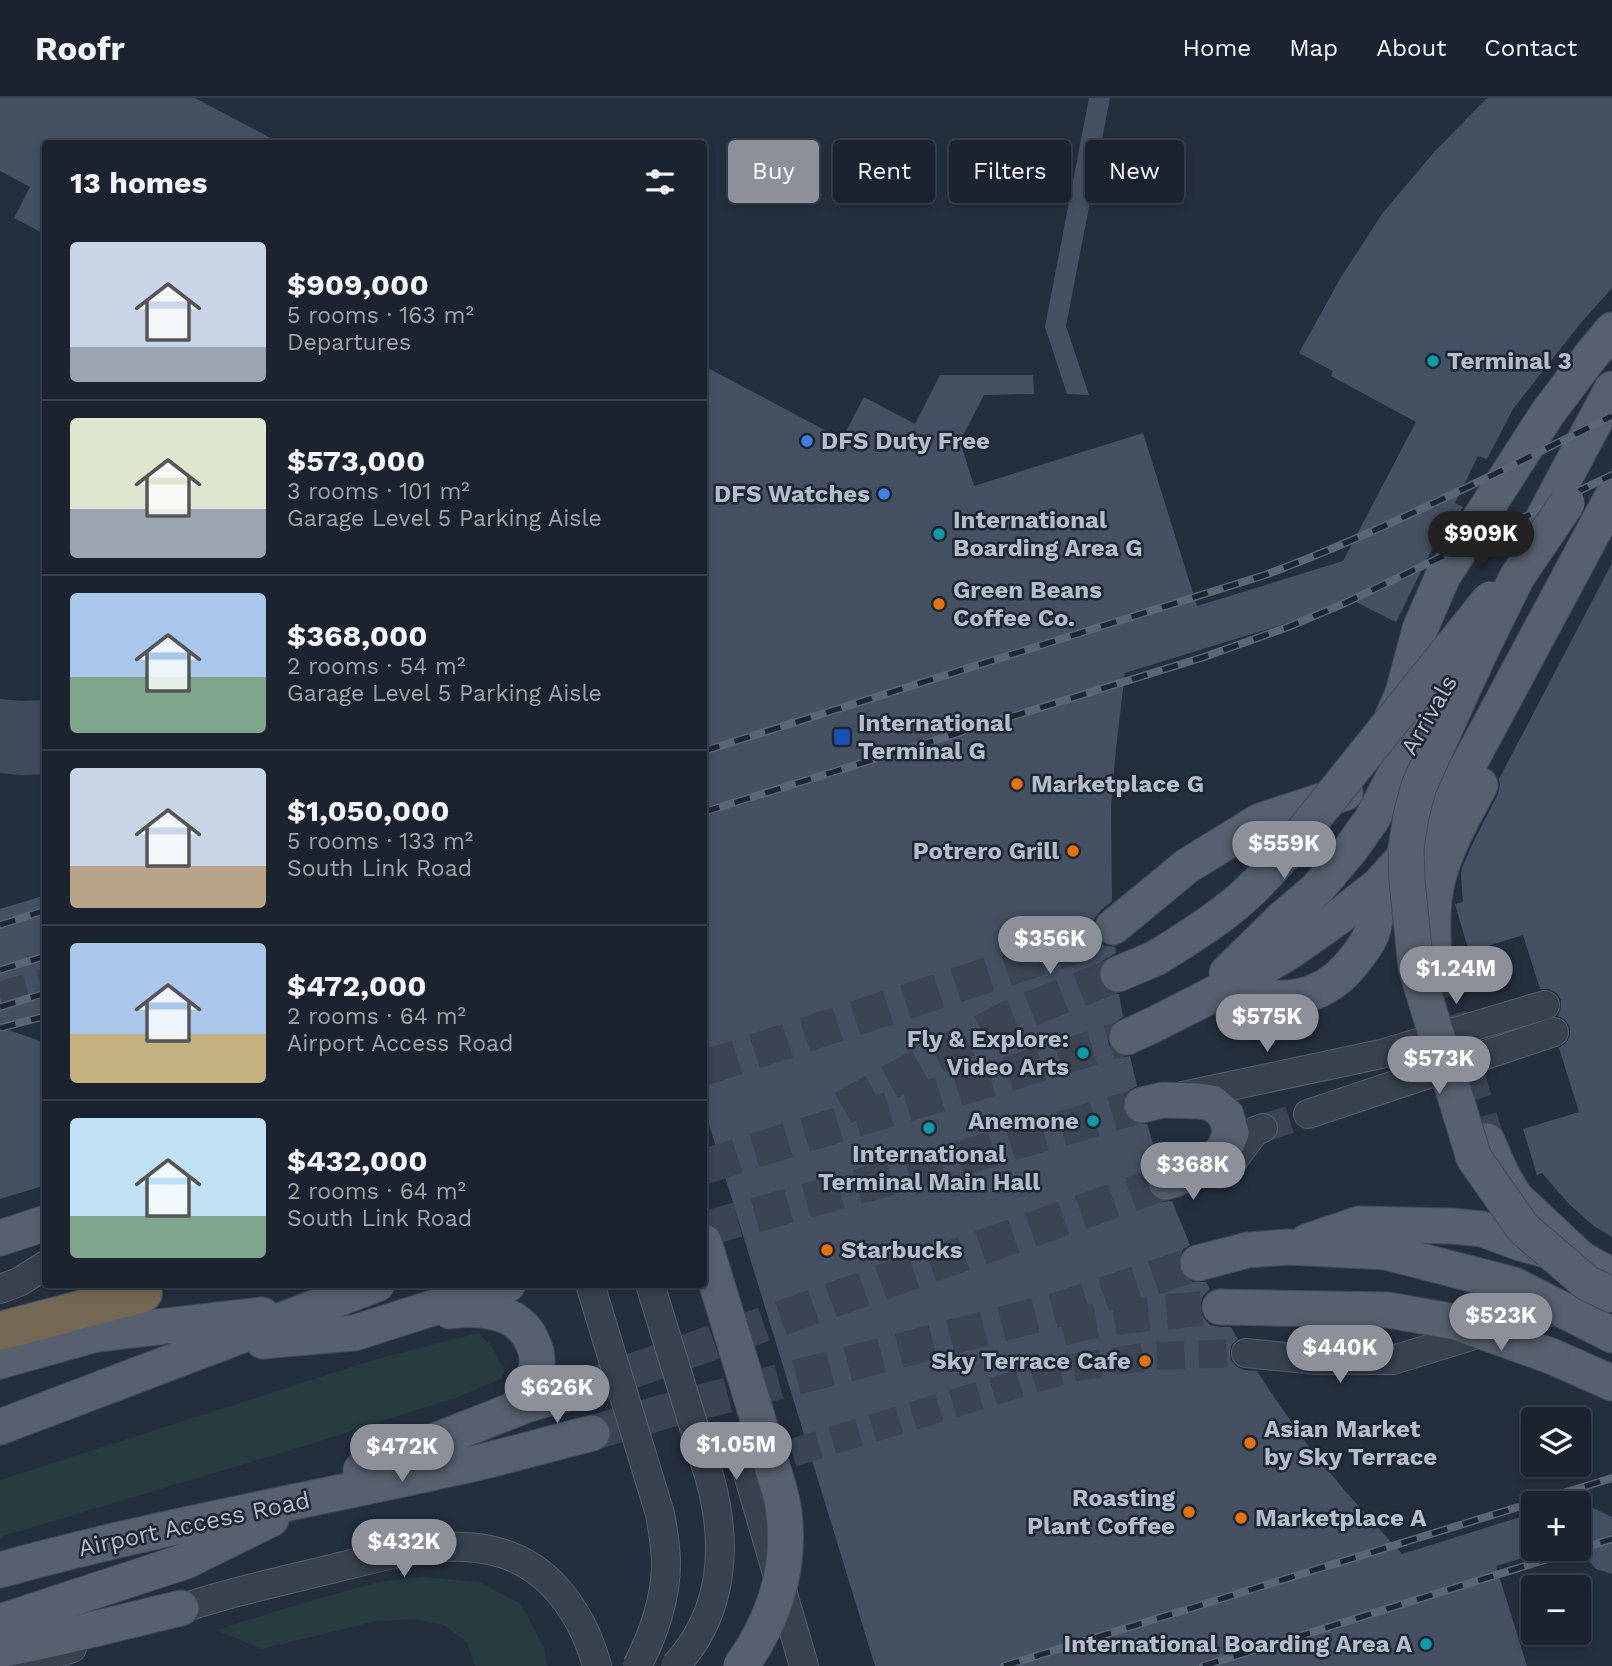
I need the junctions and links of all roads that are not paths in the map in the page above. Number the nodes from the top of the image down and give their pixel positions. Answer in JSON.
{"nodes":[{"id":1,"x":1612,"y":330,"type":"edge"},
{"id":2,"x":1612,"y":390,"type":"edge"},
{"id":3,"x":1612,"y":439,"type":"edge"},
{"id":4,"x":1612,"y":497,"type":"edge"},
{"id":5,"x":1567,"y":503,"type":"junction"},
{"id":6,"x":1544,"y":624,"type":"junction"},
{"id":7,"x":1390,"y":723,"type":"junction"},
{"id":8,"x":1394,"y":776,"type":"junction"},
{"id":9,"x":1378,"y":885,"type":"junction"},
{"id":10,"x":1114,"y":927,"type":"tunnel mouth"},
{"id":11,"x":1434,"y":965,"type":"tunnel mouth"},
{"id":12,"x":1118,"y":974,"type":"tunnel mouth"},
{"id":13,"x":1210,"y":996,"type":"junction"},
{"id":14,"x":1545,"y":1005,"type":"dead end"},
{"id":15,"x":1554,"y":1032,"type":"dead end"},
{"id":16,"x":1127,"y":1037,"type":"tunnel mouth"},
{"id":17,"x":1152,"y":1103,"type":"joint"},
{"id":18,"x":1308,"y":1114,"type":"tunnel mouth"},
{"id":19,"x":1263,"y":1128,"type":"tunnel mouth"},
{"id":20,"x":1487,"y":1141,"type":"tunnel mouth"},
{"id":21,"x":1203,"y":1169,"type":"junction"},
{"id":22,"x":1166,"y":1182,"type":"tunnel mouth"},
{"id":23,"x":42,"y":1224,"type":"edge"},
{"id":24,"x":0,"y":1238,"type":"edge"},
{"id":25,"x":1288,"y":1247,"type":"junction"},
{"id":26,"x":707,"y":1252,"type":"edge"},
{"id":27,"x":1198,"y":1263,"type":"tunnel mouth"},
{"id":28,"x":42,"y":1268,"type":"edge"},
{"id":29,"x":1597,"y":1268,"type":"edge"},
{"id":30,"x":367,"y":1288,"type":"edge"},
{"id":31,"x":495,"y":1288,"type":"edge"},
{"id":32,"x":591,"y":1288,"type":"edge"},
{"id":33,"x":651,"y":1288,"type":"edge"},
{"id":34,"x":0,"y":1289,"type":"edge"},
{"id":35,"x":154,"y":1289,"type":"edge"},
{"id":36,"x":1612,"y":1295,"type":"edge"},
{"id":37,"x":1220,"y":1307,"type":"tunnel mouth"},
{"id":38,"x":1559,"y":1308,"type":"junction"},
{"id":39,"x":314,"y":1309,"type":"junction"},
{"id":40,"x":407,"y":1316,"type":"junction"},
{"id":41,"x":1612,"y":1335,"type":"edge"},
{"id":42,"x":218,"y":1345,"type":"junction"},
{"id":43,"x":5,"y":1349,"type":"edge"},
{"id":44,"x":1246,"y":1353,"type":"tunnel mouth"},
{"id":45,"x":1604,"y":1376,"type":"edge"},
{"id":46,"x":581,"y":1389,"type":"tunnel mouth"},
{"id":47,"x":516,"y":1409,"type":"junction"},
{"id":48,"x":0,"y":1427,"type":"edge"},
{"id":49,"x":592,"y":1433,"type":"tunnel mouth"},
{"id":50,"x":746,"y":1467,"type":"dead end"},
{"id":51,"x":317,"y":1496,"type":"junction"},
{"id":52,"x":267,"y":1507,"type":"junction"},
{"id":53,"x":0,"y":1570,"type":"edge"},
{"id":54,"x":181,"y":1608,"type":"junction"},
{"id":55,"x":0,"y":1622,"type":"edge"},
{"id":56,"x":0,"y":1650,"type":"edge"},
{"id":57,"x":19,"y":1666,"type":"edge"},
{"id":58,"x":597,"y":1666,"type":"edge"},
{"id":59,"x":637,"y":1666,"type":"edge"},
{"id":60,"x":675,"y":1666,"type":"edge"},
{"id":61,"x":741,"y":1666,"type":"edge"},
{"id":62,"x":804,"y":1666,"type":"edge"}],
"edges":[{"from":1,"to":7,"type":"main road","bridge":true},
{"from":2,"to":8,"type":"main road","name":"Arrivals"},
{"from":3,"to":5,"type":"main road"},
{"from":4,"to":6,"type":"main road","name":"Arrivals"},
{"from":5,"to":7,"type":"main road","bridge":true},
{"from":5,"to":36,"type":"main road","bridge":true},
{"from":6,"to":9,"type":"main road","name":"Arrivals"},
{"from":6,"to":11,"type":"main road"},
{"from":7,"to":12,"type":"main road","bridge":true},
{"from":8,"to":10,"type":"main road"},
{"from":8,"to":13,"type":"main road","name":"Arrivals"},
{"from":9,"to":13,"type":"main road","name":"Arrivals"},
{"from":9,"to":13,"type":"main road"},
{"from":13,"to":16,"type":"main road","name":"Arrivals"},
{"from":14,"to":17,"type":"street"},
{"from":15,"to":18,"type":"street"},
{"from":17,"to":21,"type":"main road"},
{"from":19,"to":21,"type":"street"},
{"from":20,"to":29,"type":"main road"},
{"from":21,"to":22,"type":"main road"},
{"from":23,"to":24,"type":"main road"},
{"from":25,"to":27,"type":"main road"},
{"from":25,"to":29,"type":"main road"},
{"from":25,"to":38,"type":"main road"},
{"from":26,"to":61,"type":"main road","bridge":true},
{"from":28,"to":34,"type":"street"},
{"from":30,"to":39,"type":"main road"},
{"from":31,"to":40,"type":"main road"},
{"from":32,"to":59,"type":"street","bridge":true},
{"from":33,"to":60,"type":"street","bridge":true},
{"from":35,"to":43,"type":"highway"},
{"from":37,"to":45,"type":"main road","bridge":true},
{"from":38,"to":41,"type":"main road"},
{"from":38,"to":44,"type":"street"},
{"from":39,"to":42,"type":"main road"},
{"from":39,"to":43,"type":"main road"},
{"from":40,"to":42,"type":"main road"},
{"from":40,"to":47,"type":"main road"},
{"from":42,"to":48,"type":"main road"},
{"from":46,"to":47,"type":"main road"},
{"from":47,"to":52,"type":"main road"},
{"from":49,"to":51,"type":"main road","name":"Airport Access Road"},
{"from":50,"to":62,"type":"street"},
{"from":51,"to":52,"type":"main road","name":"Airport Access Road"},
{"from":51,"to":55,"type":"main road"},
{"from":52,"to":53,"type":"main road","name":"Airport Access Road"},
{"from":54,"to":56,"type":"main road"},
{"from":54,"to":57,"type":"street"},
{"from":54,"to":58,"type":"street"}]}
